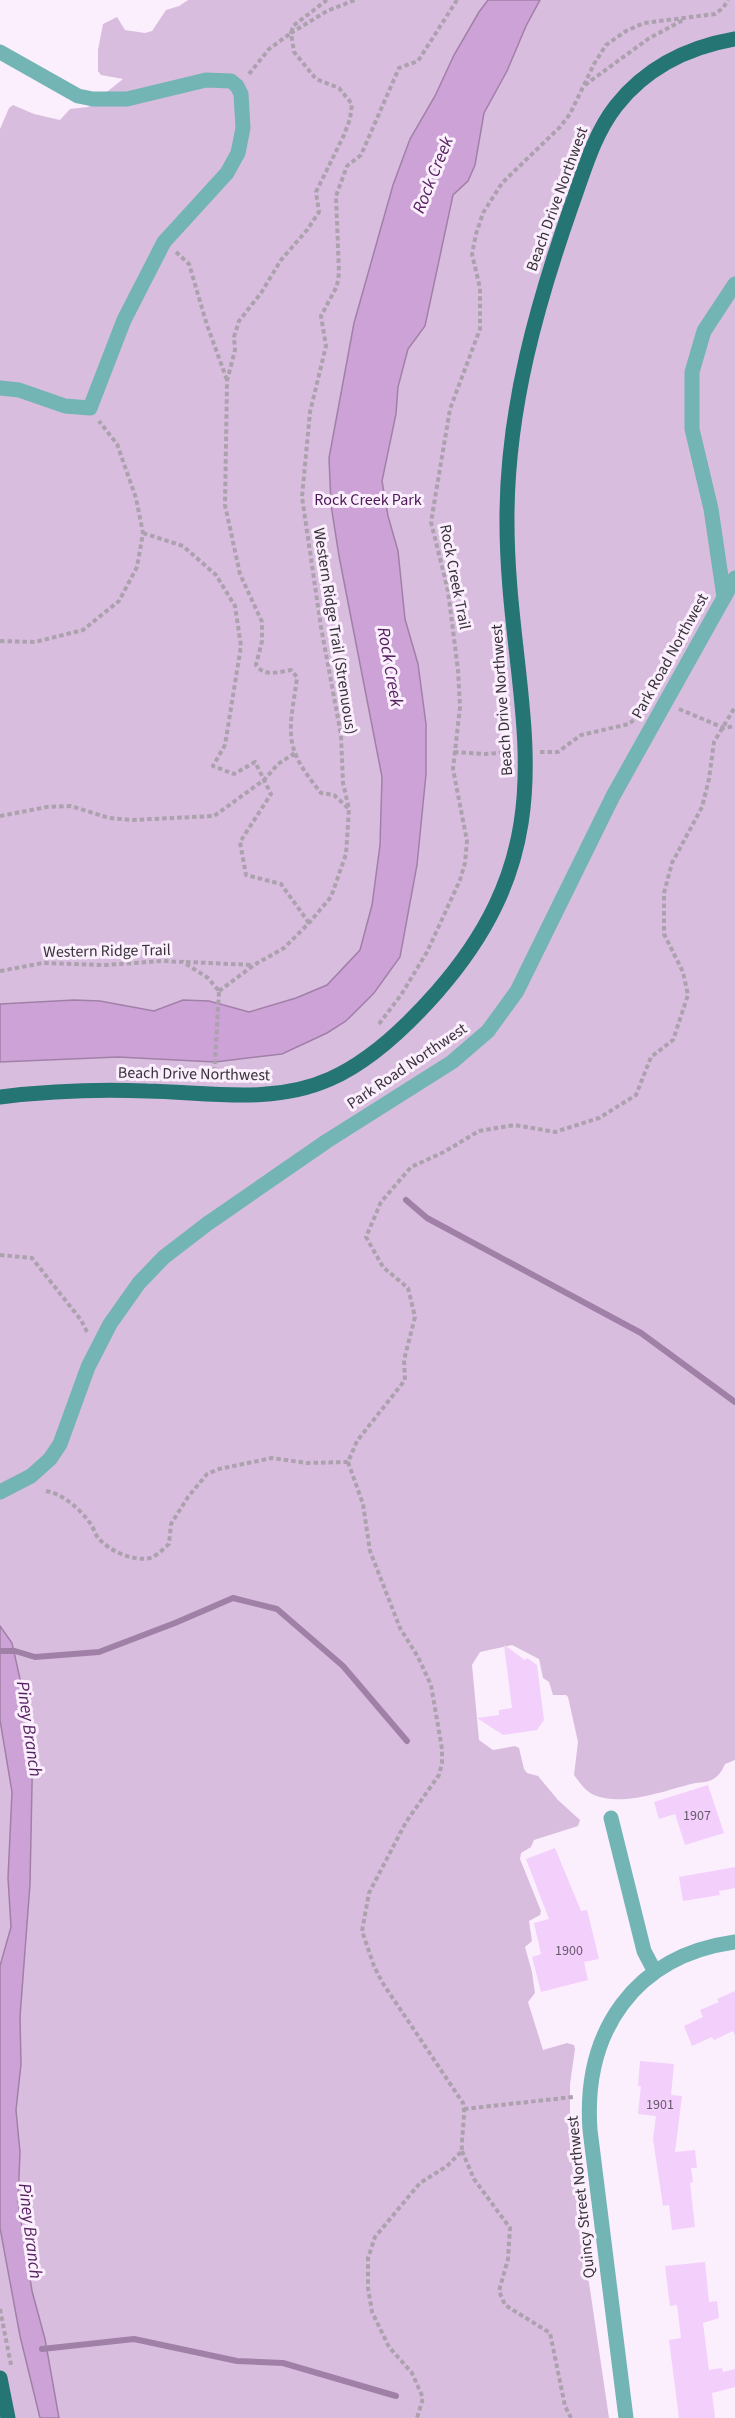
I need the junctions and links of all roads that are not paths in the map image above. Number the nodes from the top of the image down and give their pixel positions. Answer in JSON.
{"nodes":[{"id":1,"x":735,"y":39,"type":"edge"},
{"id":2,"x":0,"y":52,"type":"edge"},
{"id":3,"x":735,"y":284,"type":"edge"},
{"id":4,"x":0,"y":388,"type":"edge"},
{"id":5,"x":735,"y":578,"type":"edge"},
{"id":6,"x":724,"y":597,"type":"junction"},
{"id":7,"x":0,"y":1097,"type":"edge"},
{"id":8,"x":0,"y":1492,"type":"edge"},
{"id":9,"x":611,"y":1818,"type":"dead end"},
{"id":10,"x":735,"y":1942,"type":"edge"},
{"id":11,"x":655,"y":1972,"type":"junction"},
{"id":12,"x":0,"y":2378,"type":"edge"},
{"id":13,"x":8,"y":2418,"type":"edge"},
{"id":14,"x":626,"y":2418,"type":"edge"}],
"edges":[{"from":1,"to":7,"type":"main road","name":"Beach Drive Northwest"},
{"from":2,"to":4,"type":"street"},
{"from":3,"to":6,"type":"street"},
{"from":5,"to":6,"type":"street","name":"Park Road Northwest"},
{"from":6,"to":8,"type":"street","name":"Park Road Northwest"},
{"from":9,"to":11,"type":"street"},
{"from":10,"to":11,"type":"street","name":"Quincy Street Northwest"},
{"from":11,"to":14,"type":"street","name":"Quincy Street Northwest"},
{"from":12,"to":13,"type":"main road"}]}
